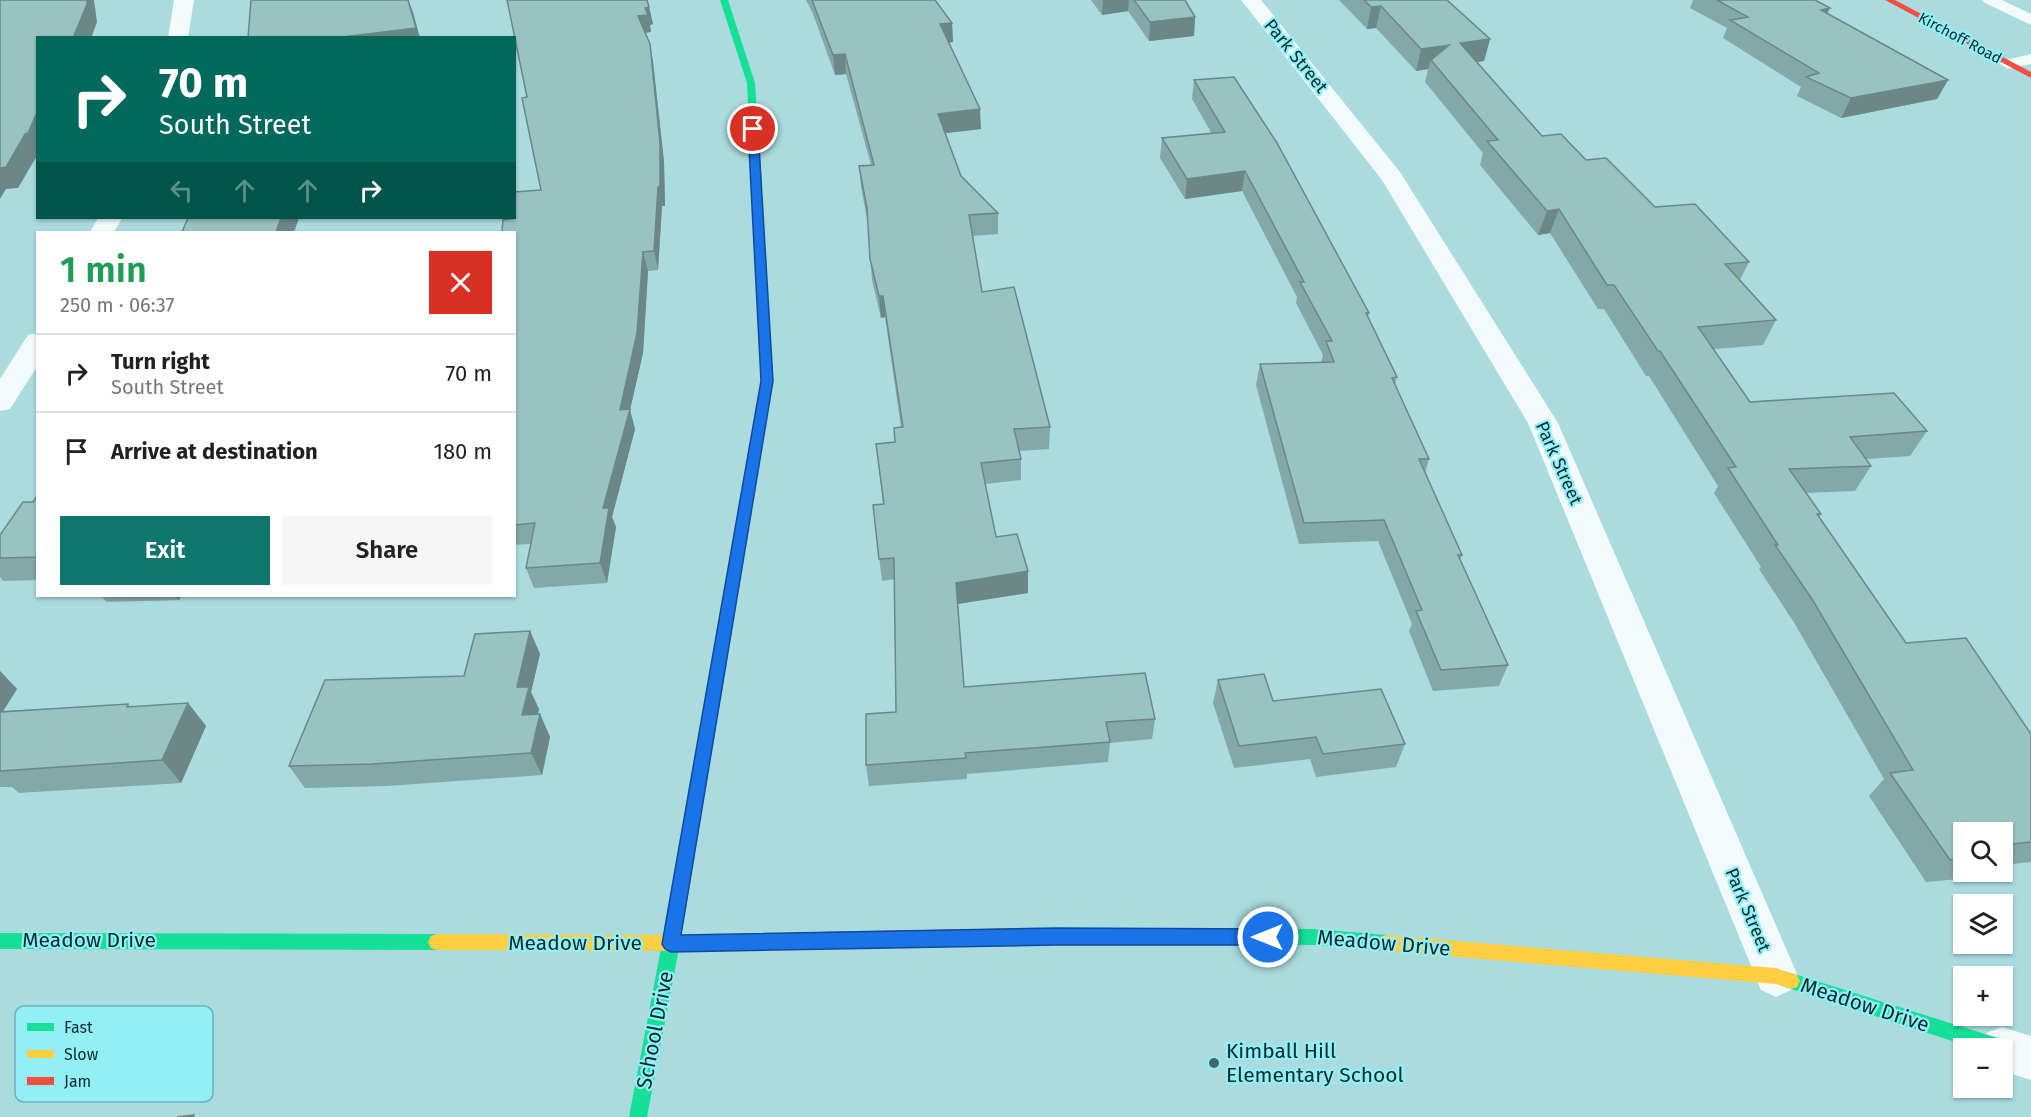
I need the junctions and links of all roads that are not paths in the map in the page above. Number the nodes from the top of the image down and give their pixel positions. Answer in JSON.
{"nodes":[{"id":1,"x":184,"y":0,"type":"edge"},
{"id":2,"x":724,"y":0,"type":"edge"},
{"id":3,"x":1251,"y":0,"type":"edge"},
{"id":4,"x":1889,"y":0,"type":"edge"},
{"id":5,"x":1990,"y":0,"type":"edge"},
{"id":6,"x":2031,"y":20,"type":"edge"},
{"id":7,"x":178,"y":36,"type":"edge"},
{"id":8,"x":2031,"y":59,"type":"edge"},
{"id":9,"x":2008,"y":64,"type":"junction"},
{"id":10,"x":2031,"y":75,"type":"edge"},
{"id":11,"x":36,"y":344,"type":"edge"},
{"id":12,"x":0,"y":402,"type":"edge"},
{"id":13,"x":0,"y":941,"type":"edge"},
{"id":14,"x":671,"y":944,"type":"junction"},
{"id":15,"x":1776,"y":976,"type":"junction"},
{"id":16,"x":1968,"y":1038,"type":"edge"},
{"id":17,"x":2013,"y":1052,"type":"edge"},
{"id":18,"x":2031,"y":1058,"type":"edge"},
{"id":19,"x":638,"y":1117,"type":"edge"}],
"edges":[{"from":1,"to":7,"type":"street"},
{"from":2,"to":14,"type":"street","name":"School Drive"},
{"from":3,"to":15,"type":"street","name":"Park Street"},
{"from":4,"to":9,"type":"street","name":"Kirchoff Road"},
{"from":5,"to":6,"type":"lane"},
{"from":8,"to":9,"type":"lane"},
{"from":9,"to":10,"type":"street","name":"Kirchoff Road"},
{"from":11,"to":12,"type":"street"},
{"from":13,"to":14,"type":"street","name":"Meadow Drive"},
{"from":14,"to":15,"type":"street","name":"Meadow Drive"},
{"from":14,"to":19,"type":"street","name":"School Drive"},
{"from":15,"to":16,"type":"street","name":"Meadow Drive"},
{"from":17,"to":18,"type":"street","name":"Meadow Drive"}]}
